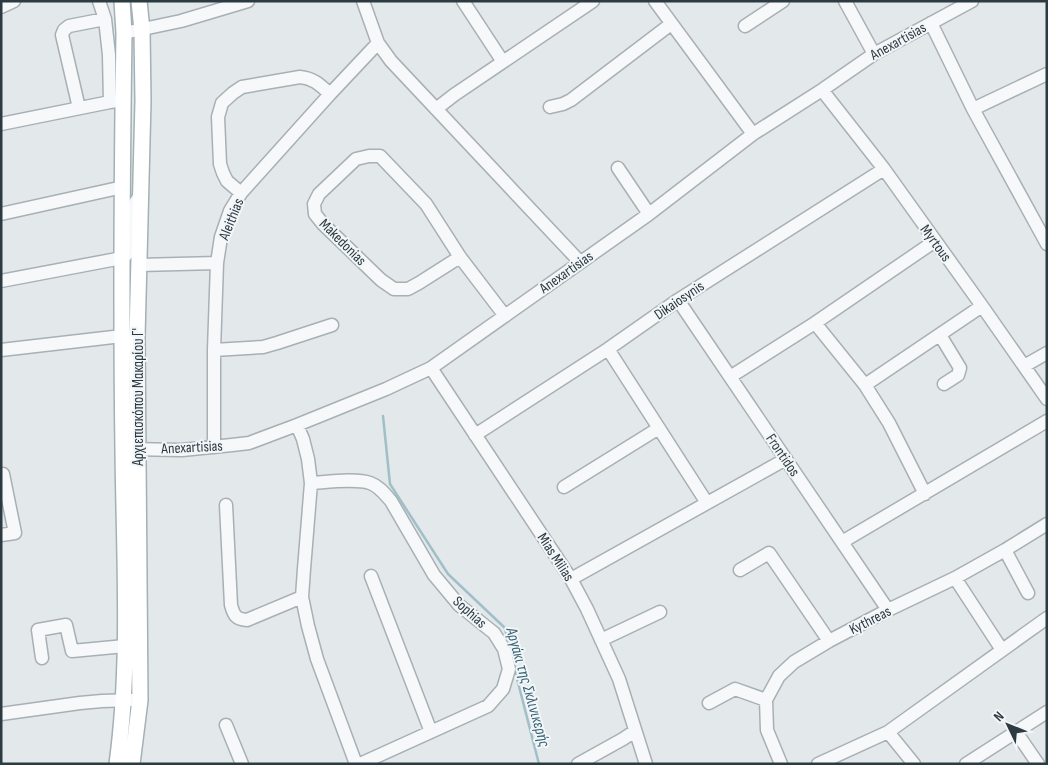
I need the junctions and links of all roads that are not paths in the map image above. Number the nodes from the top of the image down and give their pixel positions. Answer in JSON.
{"nodes":[{"id":1,"x":14,"y":1,"type":"edge"},
{"id":2,"x":99,"y":1,"type":"edge"},
{"id":3,"x":122,"y":1,"type":"edge"},
{"id":4,"x":139,"y":1,"type":"edge"},
{"id":5,"x":248,"y":1,"type":"edge"},
{"id":6,"x":363,"y":1,"type":"edge"},
{"id":7,"x":463,"y":1,"type":"edge"},
{"id":8,"x":593,"y":1,"type":"edge"},
{"id":9,"x":655,"y":1,"type":"edge"},
{"id":10,"x":783,"y":1,"type":"edge"},
{"id":11,"x":845,"y":1,"type":"edge"},
{"id":12,"x":972,"y":1,"type":"edge"},
{"id":13,"x":1,"y":7,"type":"edge"},
{"id":14,"x":105,"y":18,"type":"junction"},
{"id":15,"x":671,"y":24,"type":"junction"},
{"id":16,"x":931,"y":24,"type":"junction"},
{"id":17,"x":745,"y":26,"type":"dead end"},
{"id":18,"x":142,"y":30,"type":"junction"},
{"id":19,"x":124,"y":33,"type":"junction"},
{"id":20,"x":378,"y":42,"type":"junction"},
{"id":21,"x":874,"y":54,"type":"junction"},
{"id":22,"x":503,"y":62,"type":"junction"},
{"id":23,"x":1047,"y":74,"type":"edge"},
{"id":24,"x":822,"y":90,"type":"junction"},
{"id":25,"x":330,"y":94,"type":"junction"},
{"id":26,"x":116,"y":101,"type":"junction"},
{"id":27,"x":550,"y":107,"type":"dead end"},
{"id":28,"x":78,"y":108,"type":"junction"},
{"id":29,"x":436,"y":109,"type":"junction"},
{"id":30,"x":973,"y":109,"type":"junction"},
{"id":31,"x":2,"y":120,"type":"edge"},
{"id":32,"x":753,"y":134,"type":"junction"},
{"id":33,"x":618,"y":168,"type":"dead end"},
{"id":34,"x":884,"y":169,"type":"junction"},
{"id":35,"x":123,"y":187,"type":"junction"},
{"id":36,"x":240,"y":193,"type":"junction"},
{"id":37,"x":141,"y":195,"type":"junction"},
{"id":38,"x":1,"y":214,"type":"edge"},
{"id":39,"x":649,"y":214,"type":"junction"},
{"id":40,"x":935,"y":241,"type":"junction"},
{"id":41,"x":1047,"y":244,"type":"edge"},
{"id":42,"x":460,"y":256,"type":"junction"},
{"id":43,"x":122,"y":258,"type":"junction"},
{"id":44,"x":580,"y":262,"type":"junction"},
{"id":45,"x":217,"y":263,"type":"junction"},
{"id":46,"x":139,"y":265,"type":"junction"},
{"id":47,"x":1,"y":281,"type":"edge"},
{"id":48,"x":678,"y":300,"type":"junction"},
{"id":49,"x":982,"y":306,"type":"junction"},
{"id":50,"x":505,"y":316,"type":"junction"},
{"id":51,"x":815,"y":323,"type":"junction"},
{"id":52,"x":332,"y":325,"type":"dead end"},
{"id":53,"x":940,"y":335,"type":"junction"},
{"id":54,"x":122,"y":336,"type":"junction"},
{"id":55,"x":608,"y":349,"type":"junction"},
{"id":56,"x":1,"y":350,"type":"edge"},
{"id":57,"x":214,"y":350,"type":"junction"},
{"id":58,"x":1047,"y":353,"type":"edge"},
{"id":59,"x":1024,"y":366,"type":"junction"},
{"id":60,"x":431,"y":368,"type":"junction"},
{"id":61,"x":730,"y":377,"type":"junction"},
{"id":62,"x":944,"y":384,"type":"dead end"},
{"id":63,"x":865,"y":385,"type":"junction"},
{"id":64,"x":1047,"y":399,"type":"edge"},
{"id":65,"x":1047,"y":421,"type":"edge"},
{"id":66,"x":298,"y":425,"type":"junction"},
{"id":67,"x":659,"y":428,"type":"junction"},
{"id":68,"x":476,"y":435,"type":"junction"},
{"id":69,"x":214,"y":447,"type":"junction"},
{"id":70,"x":123,"y":449,"type":"junction"},
{"id":71,"x":138,"y":449,"type":"junction"},
{"id":72,"x":786,"y":459,"type":"junction"},
{"id":73,"x":2,"y":474,"type":"dead end"},
{"id":74,"x":311,"y":483,"type":"junction"},
{"id":75,"x":564,"y":487,"type":"dead end"},
{"id":76,"x":925,"y":494,"type":"junction"},
{"id":77,"x":707,"y":503,"type":"junction"},
{"id":78,"x":226,"y":505,"type":"dead end"},
{"id":79,"x":1047,"y":524,"type":"edge"},
{"id":80,"x":1,"y":536,"type":"edge"},
{"id":81,"x":842,"y":542,"type":"junction"},
{"id":82,"x":1005,"y":550,"type":"junction"},
{"id":83,"x":740,"y":570,"type":"dead end"},
{"id":84,"x":371,"y":576,"type":"dead end"},
{"id":85,"x":956,"y":578,"type":"junction"},
{"id":86,"x":571,"y":579,"type":"junction"},
{"id":87,"x":1028,"y":593,"type":"dead end"},
{"id":88,"x":302,"y":597,"type":"junction"},
{"id":89,"x":888,"y":610,"type":"junction"},
{"id":90,"x":660,"y":612,"type":"dead end"},
{"id":91,"x":1047,"y":618,"type":"edge"},
{"id":92,"x":601,"y":640,"type":"junction"},
{"id":93,"x":829,"y":641,"type":"junction"},
{"id":94,"x":125,"y":646,"type":"junction"},
{"id":95,"x":1002,"y":650,"type":"junction"},
{"id":96,"x":42,"y":658,"type":"dead end"},
{"id":97,"x":140,"y":700,"type":"junction"},
{"id":98,"x":766,"y":700,"type":"junction"},
{"id":99,"x":124,"y":701,"type":"junction"},
{"id":100,"x":709,"y":703,"type":"dead end"},
{"id":101,"x":1047,"y":712,"type":"edge"},
{"id":102,"x":1,"y":714,"type":"edge"},
{"id":103,"x":226,"y":725,"type":"dead end"},
{"id":104,"x":635,"y":731,"type":"junction"},
{"id":105,"x":431,"y":732,"type":"junction"},
{"id":106,"x":888,"y":732,"type":"junction"},
{"id":107,"x":1016,"y":732,"type":"junction"},
{"id":108,"x":117,"y":764,"type":"edge"},
{"id":109,"x":132,"y":764,"type":"edge"},
{"id":110,"x":242,"y":764,"type":"edge"},
{"id":111,"x":356,"y":764,"type":"edge"},
{"id":112,"x":360,"y":764,"type":"edge"},
{"id":113,"x":578,"y":764,"type":"edge"},
{"id":114,"x":646,"y":764,"type":"edge"},
{"id":115,"x":781,"y":764,"type":"edge"},
{"id":116,"x":818,"y":764,"type":"edge"},
{"id":117,"x":914,"y":764,"type":"edge"},
{"id":118,"x":966,"y":764,"type":"edge"},
{"id":119,"x":1038,"y":764,"type":"edge"}],
"edges":[{"from":1,"to":13,"type":"street"},
{"from":2,"to":14,"type":"street"},
{"from":3,"to":19,"type":"main road","name":"Αρχιεπισκόπου Μακαρίου Γ'"},
{"from":4,"to":18,"type":"main road","name":"Αρχιεπισκόπου Μακαρίου Γ'"},
{"from":5,"to":18,"type":"street"},
{"from":6,"to":20,"type":"street"},
{"from":7,"to":22,"type":"street"},
{"from":8,"to":22,"type":"street"},
{"from":9,"to":15,"type":"street"},
{"from":10,"to":17,"type":"street"},
{"from":11,"to":21,"type":"street"},
{"from":12,"to":16,"type":"street","name":"Anexartisias"},
{"from":14,"to":26,"type":"street"},
{"from":14,"to":28,"type":"street"},
{"from":15,"to":27,"type":"street"},
{"from":15,"to":32,"type":"street"},
{"from":16,"to":21,"type":"street","name":"Anexartisias"},
{"from":16,"to":30,"type":"street"},
{"from":18,"to":19,"type":"street"},
{"from":18,"to":37,"type":"main road","name":"Αρχιεπισκόπου Μακαρίου Γ'"},
{"from":19,"to":26,"type":"main road","name":"Αρχιεπισκόπου Μακαρίου Γ'"},
{"from":20,"to":25,"type":"street","name":"Aleithias"},
{"from":20,"to":29,"type":"street"},
{"from":21,"to":24,"type":"street","name":"Anexartisias"},
{"from":22,"to":29,"type":"street"},
{"from":23,"to":30,"type":"street"},
{"from":24,"to":32,"type":"street","name":"Anexartisias"},
{"from":24,"to":34,"type":"street","name":"Myrtous"},
{"from":25,"to":36,"type":"street","name":"Aleithias"},
{"from":25,"to":36,"type":"street"},
{"from":26,"to":28,"type":"street"},
{"from":26,"to":35,"type":"main road","name":"Αρχιεπισκόπου Μακαρίου Γ'"},
{"from":28,"to":31,"type":"street"},
{"from":29,"to":44,"type":"street"},
{"from":30,"to":41,"type":"street"},
{"from":32,"to":39,"type":"street","name":"Anexartisias"},
{"from":33,"to":39,"type":"street"},
{"from":34,"to":40,"type":"street","name":"Myrtous"},
{"from":34,"to":48,"type":"street","name":"Dikaiosynis"},
{"from":35,"to":38,"type":"street"},
{"from":35,"to":43,"type":"main road","name":"Αρχιεπισκόπου Μακαρίου Γ'"},
{"from":36,"to":45,"type":"street","name":"Aleithias"},
{"from":37,"to":43,"type":"street"},
{"from":37,"to":46,"type":"main road","name":"Αρχιεπισκόπου Μακαρίου Γ'"},
{"from":39,"to":44,"type":"street","name":"Anexartisias"},
{"from":40,"to":49,"type":"street","name":"Myrtous"},
{"from":40,"to":51,"type":"street"},
{"from":42,"to":42,"type":"street","name":"Makedonias"},
{"from":42,"to":50,"type":"street","name":"Makedonias"},
{"from":43,"to":47,"type":"street"},
{"from":43,"to":54,"type":"main road","name":"Αρχιεπισκόπου Μακαρίου Γ'"},
{"from":44,"to":50,"type":"street","name":"Anexartisias"},
{"from":45,"to":46,"type":"street"},
{"from":45,"to":57,"type":"street","name":"Aleithias"},
{"from":46,"to":71,"type":"main road","name":"Αρχιεπισκόπου Μακαρίου Γ'"},
{"from":48,"to":55,"type":"street","name":"Dikaiosynis"},
{"from":48,"to":61,"type":"street","name":"Frontidos"},
{"from":49,"to":53,"type":"street"},
{"from":49,"to":59,"type":"street","name":"Myrtous"},
{"from":50,"to":60,"type":"street","name":"Anexartisias"},
{"from":51,"to":61,"type":"street"},
{"from":51,"to":63,"type":"street"},
{"from":52,"to":57,"type":"street"},
{"from":53,"to":62,"type":"street"},
{"from":53,"to":63,"type":"street"},
{"from":54,"to":56,"type":"street"},
{"from":54,"to":70,"type":"main road","name":"Αρχιεπισκόπου Μακαρίου Γ'"},
{"from":55,"to":67,"type":"street"},
{"from":55,"to":68,"type":"street","name":"Dikaiosynis"},
{"from":57,"to":69,"type":"street","name":"Aleithias"},
{"from":58,"to":59,"type":"street"},
{"from":59,"to":64,"type":"street","name":"Myrtous"},
{"from":60,"to":66,"type":"street","name":"Anexartisias"},
{"from":60,"to":68,"type":"street","name":"Mias Milias"},
{"from":61,"to":72,"type":"street","name":"Frontidos"},
{"from":63,"to":76,"type":"street"},
{"from":65,"to":76,"type":"street"},
{"from":66,"to":69,"type":"street","name":"Anexartisias"},
{"from":66,"to":74,"type":"street"},
{"from":67,"to":75,"type":"street"},
{"from":67,"to":77,"type":"street"},
{"from":68,"to":86,"type":"street","name":"Mias Milias"},
{"from":69,"to":71,"type":"street","name":"Anexartisias"},
{"from":70,"to":71,"type":"street","name":"Anexartisias"},
{"from":70,"to":94,"type":"main road","name":"Αρχιεπισκόπου Μακαρίου Γ'"},
{"from":71,"to":97,"type":"main road","name":"Αρχιεπισκόπου Μακαρίου Γ'"},
{"from":72,"to":77,"type":"street"},
{"from":72,"to":81,"type":"street","name":"Frontidos"},
{"from":73,"to":80,"type":"street"},
{"from":74,"to":88,"type":"street"},
{"from":74,"to":105,"type":"street","name":"Sophias"},
{"from":76,"to":81,"type":"street"},
{"from":77,"to":86,"type":"street"},
{"from":78,"to":88,"type":"street"},
{"from":79,"to":82,"type":"street","name":"Kythreas"},
{"from":81,"to":89,"type":"street","name":"Frontidos"},
{"from":82,"to":85,"type":"street","name":"Kythreas"},
{"from":82,"to":87,"type":"street"},
{"from":83,"to":93,"type":"street"},
{"from":84,"to":105,"type":"street"},
{"from":85,"to":89,"type":"street","name":"Kythreas"},
{"from":85,"to":95,"type":"street"},
{"from":86,"to":92,"type":"street","name":"Mias Milias"},
{"from":88,"to":111,"type":"street"},
{"from":89,"to":93,"type":"street","name":"Kythreas"},
{"from":90,"to":92,"type":"street"},
{"from":91,"to":95,"type":"street"},
{"from":92,"to":104,"type":"street","name":"Mias Milias"},
{"from":93,"to":98,"type":"street","name":"Kythreas"},
{"from":94,"to":96,"type":"street"},
{"from":94,"to":99,"type":"main road","name":"Αρχιεπισκόπου Μακαρίου Γ'"},
{"from":95,"to":106,"type":"street"},
{"from":97,"to":99,"type":"street"},
{"from":97,"to":109,"type":"main road","name":"Αρχιεπισκόπου Μακαρίου Γ'"},
{"from":98,"to":100,"type":"street"},
{"from":98,"to":115,"type":"street"},
{"from":99,"to":102,"type":"street"},
{"from":99,"to":108,"type":"main road","name":"Αρχιεπισκόπου Μακαρίου Γ'"},
{"from":101,"to":107,"type":"street"},
{"from":103,"to":110,"type":"street"},
{"from":104,"to":113,"type":"street"},
{"from":104,"to":114,"type":"street","name":"Mias Milias"},
{"from":105,"to":112,"type":"street","name":"Sophias"},
{"from":106,"to":116,"type":"street"},
{"from":106,"to":117,"type":"street"},
{"from":107,"to":118,"type":"street"},
{"from":107,"to":119,"type":"street"}]}
